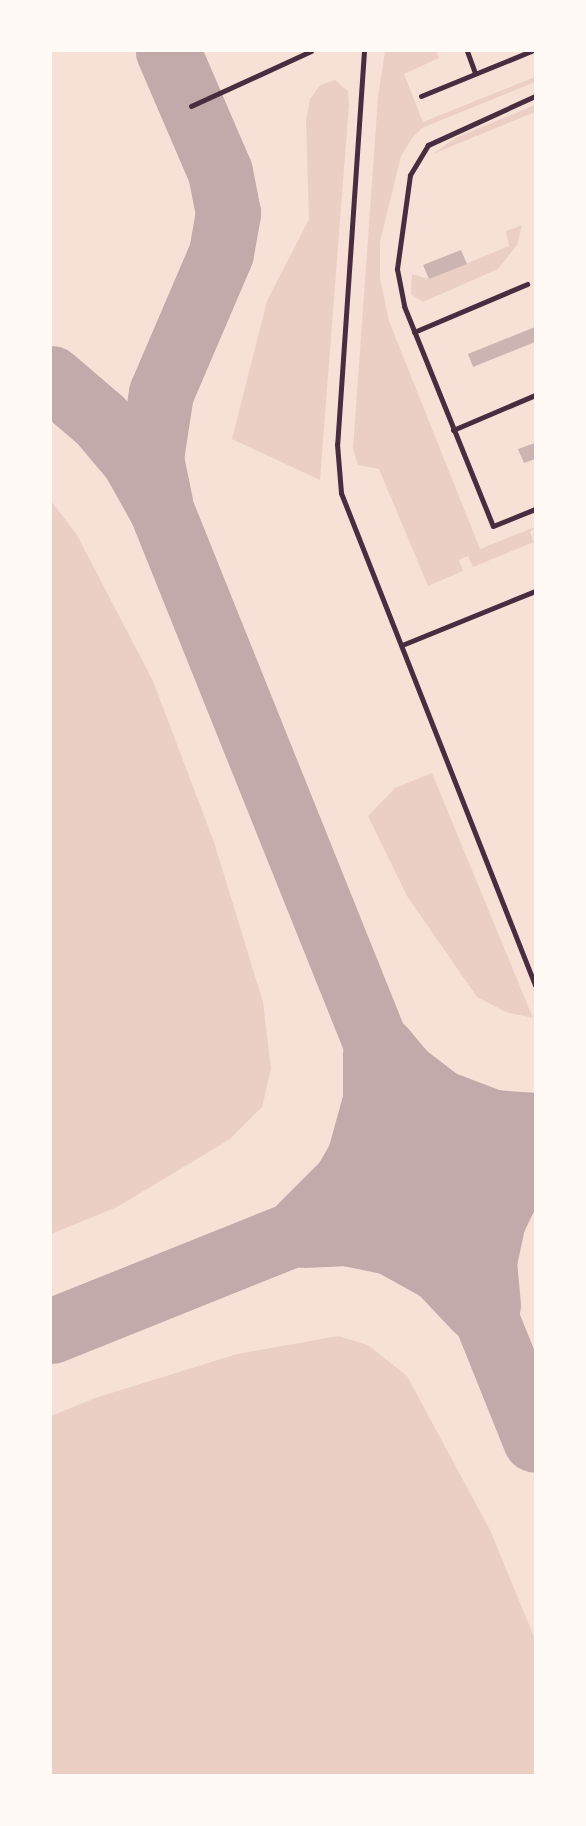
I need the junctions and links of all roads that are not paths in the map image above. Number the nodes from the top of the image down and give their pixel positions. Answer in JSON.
{"nodes":[{"id":1,"x":311,"y":51,"type":"edge"},
{"id":2,"x":364,"y":51,"type":"edge"},
{"id":3,"x":467,"y":51,"type":"edge"},
{"id":4,"x":528,"y":51,"type":"edge"},
{"id":5,"x":475,"y":74,"type":"junction"},
{"id":6,"x":421,"y":96,"type":"dead end"},
{"id":7,"x":535,"y":96,"type":"edge"},
{"id":8,"x":191,"y":106,"type":"dead end"},
{"id":9,"x":527,"y":284,"type":"dead end"},
{"id":10,"x":414,"y":332,"type":"junction"},
{"id":11,"x":535,"y":395,"type":"edge"},
{"id":12,"x":453,"y":430,"type":"junction"},
{"id":13,"x":535,"y":509,"type":"edge"},
{"id":14,"x":535,"y":591,"type":"edge"},
{"id":15,"x":402,"y":645,"type":"junction"},
{"id":16,"x":535,"y":963,"type":"edge"},
{"id":17,"x":528,"y":966,"type":"junction"},
{"id":18,"x":535,"y":985,"type":"edge"}],
"edges":[{"from":1,"to":8,"type":"lane"},
{"from":2,"to":15,"type":"lane"},
{"from":3,"to":5,"type":"lane"},
{"from":4,"to":5,"type":"lane"},
{"from":5,"to":6,"type":"lane"},
{"from":7,"to":10,"type":"lane"},
{"from":9,"to":10,"type":"lane"},
{"from":10,"to":12,"type":"lane"},
{"from":11,"to":12,"type":"lane"},
{"from":12,"to":13,"type":"lane"},
{"from":14,"to":15,"type":"lane"},
{"from":15,"to":17,"type":"lane"},
{"from":16,"to":17,"type":"lane"},
{"from":17,"to":18,"type":"lane"}]}
